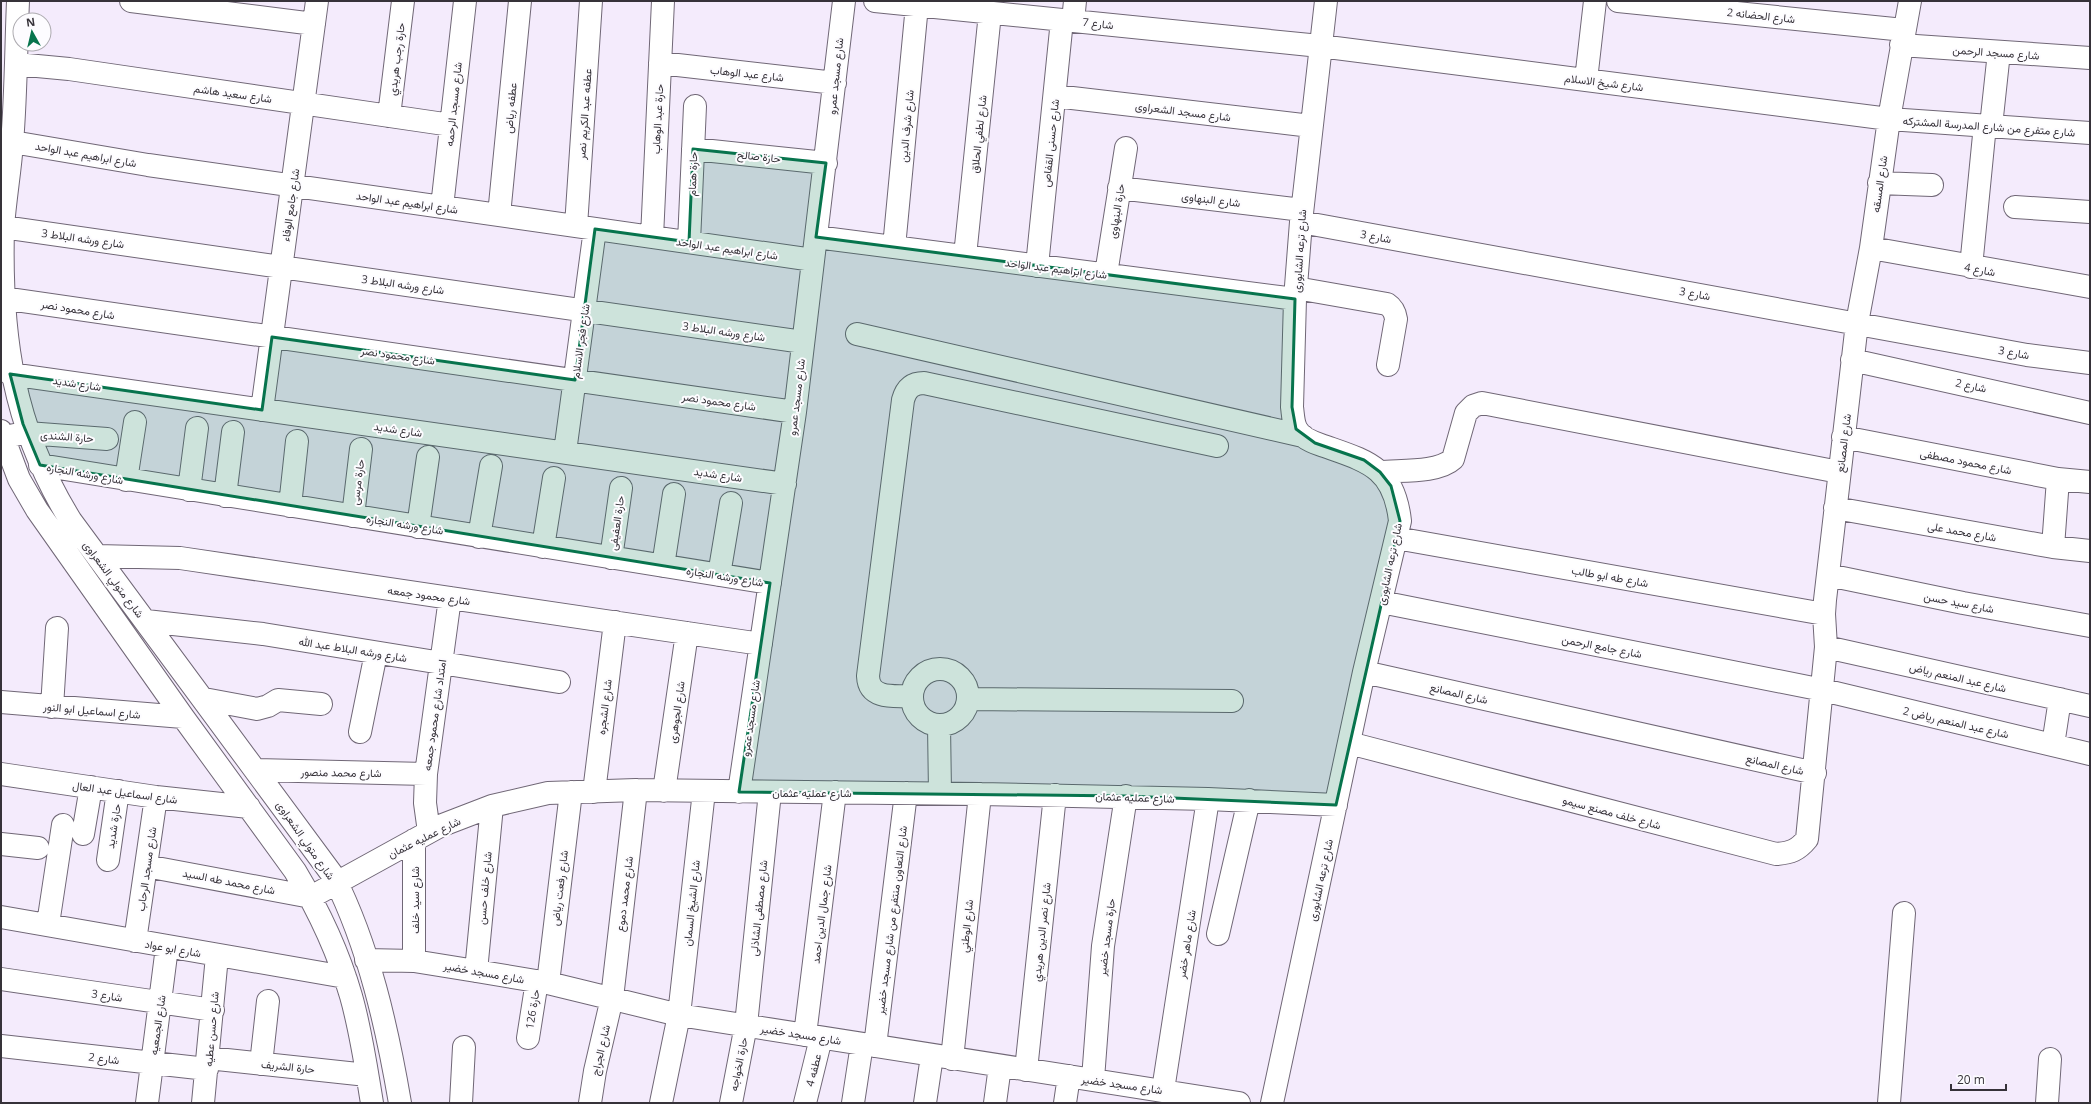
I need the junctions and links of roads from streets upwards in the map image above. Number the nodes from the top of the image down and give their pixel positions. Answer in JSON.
{"nodes":[{"id":1,"x":18,"y":1,"type":"edge"},
{"id":2,"x":131,"y":1,"type":"edge"},
{"id":3,"x":317,"y":1,"type":"edge"},
{"id":4,"x":403,"y":1,"type":"edge"},
{"id":5,"x":465,"y":1,"type":"edge"},
{"id":6,"x":520,"y":1,"type":"edge"},
{"id":7,"x":592,"y":1,"type":"edge"},
{"id":8,"x":663,"y":1,"type":"edge"},
{"id":9,"x":844,"y":1,"type":"edge"},
{"id":10,"x":876,"y":1,"type":"edge"},
{"id":11,"x":1326,"y":1,"type":"edge"},
{"id":12,"x":1595,"y":1,"type":"edge"},
{"id":13,"x":1618,"y":1,"type":"edge"},
{"id":14,"x":1910,"y":1,"type":"edge"},
{"id":15,"x":917,"y":5,"type":"junction"},
{"id":16,"x":990,"y":13,"type":"junction"},
{"id":17,"x":1070,"y":14,"type":"edge"},
{"id":18,"x":314,"y":24,"type":"junction"},
{"id":19,"x":1902,"y":38,"type":"junction"},
{"id":20,"x":1320,"y":46,"type":"junction"},
{"id":21,"x":1999,"y":52,"type":"junction"},
{"id":22,"x":2090,"y":58,"type":"edge"},
{"id":23,"x":660,"y":63,"type":"junction"},
{"id":24,"x":16,"y":64,"type":"junction"},
{"id":25,"x":1586,"y":80,"type":"junction"},
{"id":26,"x":835,"y":83,"type":"junction"},
{"id":27,"x":1055,"y":96,"type":"junction"},
{"id":28,"x":304,"y":104,"type":"junction"},
{"id":29,"x":695,"y":106,"type":"dead end"},
{"id":30,"x":389,"y":116,"type":"junction"},
{"id":31,"x":1889,"y":119,"type":"junction"},
{"id":32,"x":451,"y":125,"type":"junction"},
{"id":33,"x":1988,"y":125,"type":"junction"},
{"id":34,"x":1311,"y":126,"type":"junction"},
{"id":35,"x":2090,"y":133,"type":"edge"},
{"id":36,"x":7,"y":141,"type":"edge"},
{"id":37,"x":1126,"y":148,"type":"dead end"},
{"id":38,"x":693,"y":149,"type":"junction"},
{"id":39,"x":826,"y":163,"type":"junction"},
{"id":40,"x":1879,"y":184,"type":"junction"},
{"id":41,"x":292,"y":186,"type":"junction"},
{"id":42,"x":1932,"y":186,"type":"dead end"},
{"id":43,"x":1119,"y":188,"type":"junction"},
{"id":44,"x":442,"y":207,"type":"junction"},
{"id":45,"x":2014,"y":207,"type":"dead end"},
{"id":46,"x":2090,"y":212,"type":"edge"},
{"id":47,"x":499,"y":215,"type":"junction"},
{"id":48,"x":1301,"y":216,"type":"junction"},
{"id":49,"x":3,"y":227,"type":"junction"},
{"id":50,"x":585,"y":227,"type":"junction"},
{"id":51,"x":652,"y":237,"type":"junction"},
{"id":52,"x":816,"y":237,"type":"junction"},
{"id":53,"x":689,"y":242,"type":"junction"},
{"id":54,"x":894,"y":247,"type":"junction"},
{"id":55,"x":1871,"y":248,"type":"junction"},
{"id":56,"x":965,"y":256,"type":"junction"},
{"id":57,"x":813,"y":260,"type":"junction"},
{"id":58,"x":1037,"y":266,"type":"junction"},
{"id":59,"x":282,"y":267,"type":"junction"},
{"id":60,"x":1971,"y":267,"type":"junction"},
{"id":61,"x":1106,"y":274,"type":"junction"},
{"id":62,"x":2090,"y":287,"type":"edge"},
{"id":63,"x":1296,"y":293,"type":"junction"},
{"id":64,"x":2,"y":298,"type":"junction"},
{"id":65,"x":584,"y":310,"type":"junction"},
{"id":66,"x":1857,"y":323,"type":"junction"},
{"id":67,"x":857,"y":334,"type":"dead end"},
{"id":68,"x":272,"y":337,"type":"junction"},
{"id":69,"x":803,"y":342,"type":"junction"},
{"id":70,"x":1852,"y":360,"type":"junction"},
{"id":71,"x":2090,"y":363,"type":"edge"},
{"id":72,"x":1388,"y":365,"type":"dead end"},
{"id":73,"x":10,"y":374,"type":"junction"},
{"id":74,"x":575,"y":380,"type":"junction"},
{"id":75,"x":262,"y":410,"type":"junction"},
{"id":76,"x":794,"y":412,"type":"junction"},
{"id":77,"x":2090,"y":413,"type":"edge"},
{"id":78,"x":135,"y":422,"type":"dead end"},
{"id":79,"x":197,"y":428,"type":"dead end"},
{"id":80,"x":233,"y":432,"type":"dead end"},
{"id":81,"x":27,"y":433,"type":"junction"},
{"id":82,"x":2,"y":435,"type":"edge"},
{"id":83,"x":1303,"y":436,"type":"junction"},
{"id":84,"x":1843,"y":437,"type":"junction"},
{"id":85,"x":107,"y":439,"type":"dead end"},
{"id":86,"x":297,"y":441,"type":"dead end"},
{"id":87,"x":1216,"y":446,"type":"dead end"},
{"id":88,"x":361,"y":449,"type":"dead end"},
{"id":89,"x":565,"y":452,"type":"junction"},
{"id":90,"x":428,"y":457,"type":"dead end"},
{"id":91,"x":40,"y":465,"type":"junction"},
{"id":92,"x":491,"y":466,"type":"dead end"},
{"id":93,"x":1380,"y":472,"type":"junction"},
{"id":94,"x":1839,"y":472,"type":"junction"},
{"id":95,"x":554,"y":478,"type":"dead end"},
{"id":96,"x":2058,"y":479,"type":"junction"},
{"id":97,"x":126,"y":480,"type":"junction"},
{"id":98,"x":2090,"y":482,"type":"edge"},
{"id":99,"x":785,"y":484,"type":"junction"},
{"id":100,"x":621,"y":488,"type":"dead end"},
{"id":101,"x":188,"y":490,"type":"junction"},
{"id":102,"x":674,"y":494,"type":"dead end"},
{"id":103,"x":224,"y":496,"type":"junction"},
{"id":104,"x":731,"y":503,"type":"dead end"},
{"id":105,"x":290,"y":506,"type":"junction"},
{"id":106,"x":1835,"y":508,"type":"junction"},
{"id":107,"x":353,"y":516,"type":"junction"},
{"id":108,"x":418,"y":527,"type":"junction"},
{"id":109,"x":479,"y":537,"type":"junction"},
{"id":110,"x":1396,"y":538,"type":"junction"},
{"id":111,"x":543,"y":547,"type":"junction"},
{"id":112,"x":2053,"y":547,"type":"junction"},
{"id":113,"x":2090,"y":551,"type":"edge"},
{"id":114,"x":97,"y":556,"type":"junction"},
{"id":115,"x":611,"y":558,"type":"junction"},
{"id":116,"x":663,"y":566,"type":"junction"},
{"id":117,"x":719,"y":575,"type":"junction"},
{"id":118,"x":1828,"y":575,"type":"junction"},
{"id":119,"x":770,"y":583,"type":"junction"},
{"id":120,"x":450,"y":598,"type":"junction"},
{"id":121,"x":1381,"y":602,"type":"junction"},
{"id":122,"x":1824,"y":614,"type":"junction"},
{"id":123,"x":146,"y":621,"type":"junction"},
{"id":124,"x":615,"y":622,"type":"junction"},
{"id":125,"x":2090,"y":626,"type":"edge"},
{"id":126,"x":57,"y":628,"type":"dead end"},
{"id":127,"x":687,"y":633,"type":"junction"},
{"id":128,"x":761,"y":644,"type":"junction"},
{"id":129,"x":1826,"y":647,"type":"junction"},
{"id":130,"x":376,"y":653,"type":"junction"},
{"id":131,"x":441,"y":664,"type":"junction"},
{"id":132,"x":1364,"y":672,"type":"junction"},
{"id":133,"x":559,"y":682,"type":"dead end"},
{"id":134,"x":1823,"y":690,"type":"junction"},
{"id":135,"x":912,"y":696,"type":"junction"},
{"id":136,"x":204,"y":699,"type":"junction"},
{"id":137,"x":968,"y":699,"type":"junction"},
{"id":138,"x":2060,"y":699,"type":"junction"},
{"id":139,"x":1232,"y":701,"type":"dead end"},
{"id":140,"x":1,"y":702,"type":"edge"},
{"id":141,"x":321,"y":704,"type":"dead end"},
{"id":142,"x":2090,"y":706,"type":"edge"},
{"id":143,"x":52,"y":707,"type":"junction"},
{"id":144,"x":183,"y":717,"type":"junction"},
{"id":145,"x":939,"y":725,"type":"junction"},
{"id":146,"x":360,"y":732,"type":"dead end"},
{"id":147,"x":1349,"y":743,"type":"junction"},
{"id":148,"x":2053,"y":745,"type":"junction"},
{"id":149,"x":2090,"y":754,"type":"edge"},
{"id":150,"x":256,"y":770,"type":"junction"},
{"id":151,"x":1815,"y":773,"type":"junction"},
{"id":152,"x":1,"y":774,"type":"edge"},
{"id":153,"x":426,"y":774,"type":"junction"},
{"id":154,"x":91,"y":787,"type":"junction"},
{"id":155,"x":636,"y":790,"type":"junction"},
{"id":156,"x":118,"y":791,"type":"junction"},
{"id":157,"x":664,"y":791,"type":"junction"},
{"id":158,"x":704,"y":791,"type":"junction"},
{"id":159,"x":571,"y":792,"type":"junction"},
{"id":160,"x":594,"y":792,"type":"junction"},
{"id":161,"x":739,"y":792,"type":"junction"},
{"id":162,"x":770,"y":792,"type":"junction"},
{"id":163,"x":835,"y":792,"type":"junction"},
{"id":164,"x":906,"y":793,"type":"junction"},
{"id":165,"x":940,"y":793,"type":"junction"},
{"id":166,"x":980,"y":794,"type":"junction"},
{"id":167,"x":1055,"y":795,"type":"junction"},
{"id":168,"x":1126,"y":796,"type":"junction"},
{"id":169,"x":156,"y":797,"type":"junction"},
{"id":170,"x":1208,"y":799,"type":"junction"},
{"id":171,"x":1249,"y":800,"type":"junction"},
{"id":172,"x":1336,"y":805,"type":"junction"},
{"id":173,"x":492,"y":806,"type":"junction"},
{"id":174,"x":249,"y":807,"type":"junction"},
{"id":175,"x":63,"y":825,"type":"dead end"},
{"id":176,"x":83,"y":834,"type":"dead end"},
{"id":177,"x":422,"y":836,"type":"junction"},
{"id":178,"x":1,"y":844,"type":"edge"},
{"id":179,"x":38,"y":848,"type":"dead end"},
{"id":180,"x":108,"y":860,"type":"dead end"},
{"id":181,"x":146,"y":866,"type":"junction"},
{"id":182,"x":336,"y":883,"type":"junction"},
{"id":183,"x":311,"y":897,"type":"junction"},
{"id":184,"x":1904,"y":913,"type":"dead end"},
{"id":185,"x":1,"y":917,"type":"edge"},
{"id":186,"x":48,"y":924,"type":"junction"},
{"id":187,"x":1218,"y":934,"type":"dead end"},
{"id":188,"x":135,"y":941,"type":"junction"},
{"id":189,"x":167,"y":947,"type":"junction"},
{"id":190,"x":217,"y":956,"type":"junction"},
{"id":191,"x":366,"y":960,"type":"junction"},
{"id":192,"x":414,"y":961,"type":"junction"},
{"id":193,"x":476,"y":971,"type":"junction"},
{"id":194,"x":346,"y":977,"type":"junction"},
{"id":195,"x":1,"y":979,"type":"edge"},
{"id":196,"x":542,"y":982,"type":"junction"},
{"id":197,"x":612,"y":998,"type":"junction"},
{"id":198,"x":268,"y":1001,"type":"dead end"},
{"id":199,"x":160,"y":1002,"type":"junction"},
{"id":200,"x":213,"y":1010,"type":"junction"},
{"id":201,"x":679,"y":1015,"type":"junction"},
{"id":202,"x":746,"y":1025,"type":"junction"},
{"id":203,"x":813,"y":1036,"type":"junction"},
{"id":204,"x":528,"y":1038,"type":"dead end"},
{"id":205,"x":869,"y":1045,"type":"junction"},
{"id":206,"x":1,"y":1046,"type":"edge"},
{"id":207,"x":464,"y":1047,"type":"dead end"},
{"id":208,"x":942,"y":1057,"type":"junction"},
{"id":209,"x":2050,"y":1059,"type":"dead end"},
{"id":210,"x":152,"y":1063,"type":"junction"},
{"id":211,"x":208,"y":1064,"type":"junction"},
{"id":212,"x":261,"y":1064,"type":"junction"},
{"id":213,"x":1000,"y":1066,"type":"junction"},
{"id":214,"x":1026,"y":1070,"type":"junction"},
{"id":215,"x":367,"y":1075,"type":"junction"},
{"id":216,"x":1069,"y":1076,"type":"junction"},
{"id":217,"x":1094,"y":1080,"type":"junction"},
{"id":218,"x":1163,"y":1090,"type":"junction"},
{"id":219,"x":1134,"y":1094,"type":"edge"},
{"id":220,"x":147,"y":1103,"type":"edge"},
{"id":221,"x":203,"y":1103,"type":"edge"},
{"id":222,"x":372,"y":1103,"type":"edge"},
{"id":223,"x":400,"y":1103,"type":"edge"},
{"id":224,"x":460,"y":1103,"type":"edge"},
{"id":225,"x":590,"y":1103,"type":"edge"},
{"id":226,"x":661,"y":1103,"type":"edge"},
{"id":227,"x":731,"y":1103,"type":"edge"},
{"id":228,"x":805,"y":1103,"type":"edge"},
{"id":229,"x":853,"y":1103,"type":"edge"},
{"id":230,"x":925,"y":1103,"type":"edge"},
{"id":231,"x":995,"y":1103,"type":"edge"},
{"id":232,"x":1065,"y":1103,"type":"edge"},
{"id":233,"x":1239,"y":1103,"type":"edge"},
{"id":234,"x":1272,"y":1103,"type":"edge"},
{"id":235,"x":1889,"y":1103,"type":"edge"},
{"id":236,"x":2047,"y":1103,"type":"edge"}],
"edges":[{"from":1,"to":24,"type":"street","name":"شارع متولي الشعراوى"},
{"from":2,"to":18,"type":"street"},
{"from":3,"to":18,"type":"street","name":"شارع جامع الوفاء"},
{"from":4,"to":30,"type":"street","name":"حارة رجب هريدي"},
{"from":5,"to":32,"type":"street","name":"شارع مسجد الرحمه"},
{"from":6,"to":47,"type":"street","name":"عطفه رياض"},
{"from":7,"to":50,"type":"street","name":"عطفه عبد الكريم نصر"},
{"from":8,"to":23,"type":"street","name":"حارة عبد الوهاب"},
{"from":9,"to":26,"type":"street","name":"شارع مسجد عمرو"},
{"from":10,"to":15,"type":"street","name":"شارع 7"},
{"from":11,"to":20,"type":"street","name":"شارع ترعه الشابورى"},
{"from":12,"to":25,"type":"street"},
{"from":13,"to":19,"type":"street","name":"شارع الحضانه 2"},
{"from":14,"to":19,"type":"street","name":"شارع المسقه"},
{"from":15,"to":16,"type":"street","name":"شارع 7"},
{"from":15,"to":54,"type":"street","name":"شارع شرف الدين"},
{"from":16,"to":17,"type":"street","name":"شارع 7"},
{"from":16,"to":56,"type":"street","name":"شارع لطفي الحلاق"},
{"from":17,"to":20,"type":"street","name":"شارع 7"},
{"from":17,"to":27,"type":"street","name":"شارع حسنى القفاص"},
{"from":18,"to":28,"type":"street","name":"شارع جامع الوفاء"},
{"from":19,"to":21,"type":"street","name":"شارع مسجد الرحمن"},
{"from":19,"to":31,"type":"street","name":"شارع المسقه"},
{"from":20,"to":25,"type":"street","name":"شارع شيخ الاسلام"},
{"from":20,"to":34,"type":"street","name":"شارع ترعه الشابورى"},
{"from":21,"to":22,"type":"street","name":"شارع مسجد الرحمن"},
{"from":21,"to":33,"type":"street"},
{"from":23,"to":26,"type":"street","name":"شارع عبد الوهاب"},
{"from":23,"to":51,"type":"street","name":"حارة عبد الوهاب"},
{"from":24,"to":28,"type":"street","name":"شارع سعيد هاشم"},
{"from":24,"to":36,"type":"street","name":"شارع متولي الشعراوى"},
{"from":25,"to":31,"type":"street","name":"شارع شيخ الاسلام"},
{"from":26,"to":39,"type":"street","name":"شارع مسجد عمرو"},
{"from":27,"to":34,"type":"street","name":"شارع مسجد الشعراوى"},
{"from":27,"to":58,"type":"street","name":"شارع حسنى القفاص"},
{"from":28,"to":30,"type":"street","name":"شارع سعيد هاشم"},
{"from":28,"to":41,"type":"street","name":"شارع جامع الوفاء"},
{"from":29,"to":38,"type":"street","name":"حارة همام"},
{"from":30,"to":32,"type":"street","name":"شارع سعيد هاشم"},
{"from":31,"to":33,"type":"street","name":"شارع متفرع من شارع المدرسة المشتركه"},
{"from":31,"to":40,"type":"street","name":"شارع المسقه"},
{"from":32,"to":44,"type":"street","name":"شارع مسجد الرحمه"},
{"from":33,"to":35,"type":"street","name":"شارع متفرع من شارع المدرسة المشتركه"},
{"from":33,"to":60,"type":"street"},
{"from":34,"to":48,"type":"street","name":"شارع ترعه الشابورى"},
{"from":36,"to":41,"type":"street","name":"شارع ابراهيم عبد الواحد"},
{"from":36,"to":49,"type":"street","name":"شارع متولي الشعراوى"},
{"from":37,"to":43,"type":"street","name":"حارة البنهاوى"},
{"from":38,"to":39,"type":"street","name":"حارة صالح"},
{"from":38,"to":53,"type":"street","name":"حارة همام"},
{"from":39,"to":52,"type":"street","name":"شارع مسجد عمرو"},
{"from":40,"to":42,"type":"street"},
{"from":40,"to":55,"type":"street","name":"شارع المسقه"},
{"from":41,"to":44,"type":"street","name":"شارع ابراهيم عبد الواحد"},
{"from":41,"to":59,"type":"street","name":"شارع جامع الوفاء"},
{"from":43,"to":48,"type":"street","name":"شارع البنهاوى"},
{"from":43,"to":61,"type":"street","name":"حارة البنهاوى"},
{"from":44,"to":47,"type":"street","name":"شارع ابراهيم عبد الواحد"},
{"from":45,"to":46,"type":"street"},
{"from":47,"to":50,"type":"street","name":"شارع ابراهيم عبد الواحد"},
{"from":48,"to":63,"type":"street","name":"شارع ترعه الشابورى"},
{"from":48,"to":66,"type":"street","name":"شارع 3"},
{"from":49,"to":59,"type":"street","name":"شارع ورشه البلاط 3"},
{"from":49,"to":64,"type":"street","name":"شارع متولي الشعراوى"},
{"from":50,"to":51,"type":"street","name":"شارع ابراهيم عبد الواحد"},
{"from":50,"to":65,"type":"street","name":"شارع فجر الاسلام"},
{"from":51,"to":53,"type":"street","name":"شارع ابراهيم عبد الواحد"},
{"from":52,"to":54,"type":"street","name":"شارع ابراهيم عبد الواحد"},
{"from":52,"to":57,"type":"street","name":"شارع مسجد عمرو"},
{"from":53,"to":57,"type":"street","name":"شارع ابراهيم عبد الواحد"},
{"from":54,"to":56,"type":"street","name":"شارع ابراهيم عبد الواحد"},
{"from":55,"to":60,"type":"street","name":"شارع 4"},
{"from":55,"to":66,"type":"street","name":"شارع المسقه"},
{"from":56,"to":58,"type":"street","name":"شارع ابراهيم عبد الواحد"},
{"from":57,"to":69,"type":"street","name":"شارع مسجد عمرو"},
{"from":58,"to":61,"type":"street","name":"شارع ابراهيم عبد الواحد"},
{"from":59,"to":65,"type":"street","name":"شارع ورشه البلاط 3"},
{"from":59,"to":68,"type":"street","name":"شارع جامع الوفاء"},
{"from":60,"to":62,"type":"street","name":"شارع 4"},
{"from":61,"to":63,"type":"street","name":"شارع ابراهيم عبد الواحد"},
{"from":63,"to":72,"type":"street","name":"شارع ابراهيم عبد الواحد"},
{"from":63,"to":83,"type":"street","name":"شارع ترعه الشابورى"},
{"from":64,"to":68,"type":"street","name":"شارع محمود نصر"},
{"from":64,"to":73,"type":"street","name":"شارع متولي الشعراوى"},
{"from":65,"to":69,"type":"street","name":"شارع ورشه البلاط 3"},
{"from":65,"to":74,"type":"street","name":"شارع فجر الاسلام"},
{"from":66,"to":70,"type":"street","name":"شارع المصانع"},
{"from":66,"to":71,"type":"street","name":"شارع 3"},
{"from":67,"to":83,"type":"street"},
{"from":68,"to":74,"type":"street","name":"شارع محمود نصر"},
{"from":68,"to":75,"type":"street","name":"شارع جامع الوفاء"},
{"from":69,"to":76,"type":"street","name":"شارع مسجد عمرو"},
{"from":70,"to":77,"type":"street","name":"شارع 2"},
{"from":70,"to":84,"type":"street","name":"شارع المصانع"},
{"from":73,"to":75,"type":"street","name":"شارع شديد"},
{"from":73,"to":81,"type":"street","name":"شارع متولي الشعراوى"},
{"from":74,"to":76,"type":"street","name":"شارع محمود نصر"},
{"from":74,"to":89,"type":"street","name":"شارع فجر الاسلام"},
{"from":75,"to":89,"type":"street","name":"شارع شديد"},
{"from":76,"to":99,"type":"street","name":"شارع مسجد عمرو"},
{"from":78,"to":97,"type":"street"},
{"from":79,"to":101,"type":"street"},
{"from":80,"to":103,"type":"street"},
{"from":81,"to":82,"type":"street","name":"حارة الشندى"},
{"from":81,"to":85,"type":"street","name":"حارة الشندى"},
{"from":81,"to":91,"type":"street","name":"شارع متولي الشعراوى"},
{"from":82,"to":144,"type":"street","name":"شارع متولي الشعراوى"},
{"from":83,"to":93,"type":"street","name":"شارع ترعه الشابورى"},
{"from":84,"to":94,"type":"street","name":"شارع المصانع"},
{"from":84,"to":96,"type":"street","name":"شارع محمود مصطفى"},
{"from":86,"to":105,"type":"street"},
{"from":87,"to":135,"type":"street"},
{"from":88,"to":107,"type":"street","name":"حارة مرسى"},
{"from":89,"to":99,"type":"street","name":"شارع شديد"},
{"from":90,"to":108,"type":"street"},
{"from":91,"to":97,"type":"street","name":"شارع ورشه النجاره"},
{"from":91,"to":114,"type":"street","name":"شارع متولي الشعراوى"},
{"from":92,"to":109,"type":"street"},
{"from":93,"to":94,"type":"street"},
{"from":93,"to":110,"type":"street","name":"شارع ترعه الشابورى"},
{"from":94,"to":106,"type":"street","name":"شارع المصانع"},
{"from":95,"to":111,"type":"street"},
{"from":96,"to":98,"type":"street","name":"شارع محمود مصطفى"},
{"from":96,"to":112,"type":"street"},
{"from":97,"to":101,"type":"street","name":"شارع ورشه النجاره"},
{"from":99,"to":119,"type":"street","name":"شارع مسجد عمرو"},
{"from":100,"to":115,"type":"street","name":"حارة العفيفى"},
{"from":101,"to":103,"type":"street","name":"شارع ورشه النجاره"},
{"from":102,"to":116,"type":"street"},
{"from":103,"to":105,"type":"street","name":"شارع ورشه النجاره"},
{"from":104,"to":117,"type":"street"},
{"from":105,"to":107,"type":"street","name":"شارع ورشه النجاره"},
{"from":106,"to":112,"type":"street","name":"شارع محمد على"},
{"from":106,"to":118,"type":"street","name":"شارع المصانع"},
{"from":107,"to":108,"type":"street","name":"شارع ورشه النجاره"},
{"from":108,"to":109,"type":"street","name":"شارع ورشه النجاره"},
{"from":109,"to":111,"type":"street","name":"شارع ورشه النجاره"},
{"from":110,"to":121,"type":"street","name":"شارع ترعه الشابورى"},
{"from":110,"to":122,"type":"street","name":"شارع طه ابو طالب"},
{"from":111,"to":115,"type":"street","name":"شارع ورشه النجاره"},
{"from":112,"to":113,"type":"street","name":"شارع محمد على"},
{"from":114,"to":120,"type":"street","name":"شارع محمود جمعه"},
{"from":114,"to":123,"type":"street","name":"شارع متولي الشعراوى"},
{"from":115,"to":116,"type":"street","name":"شارع ورشه النجاره"},
{"from":116,"to":117,"type":"street","name":"شارع ورشه النجاره"},
{"from":117,"to":119,"type":"street","name":"شارع ورشه النجاره"},
{"from":118,"to":122,"type":"street","name":"شارع المصانع"},
{"from":118,"to":125,"type":"street","name":"شارع سيد حسن"},
{"from":119,"to":128,"type":"street","name":"شارع مسجد عمرو"},
{"from":120,"to":124,"type":"street","name":"شارع محمود جمعه"},
{"from":120,"to":131,"type":"street","name":"امتداد شارع محمود جمعه"},
{"from":121,"to":132,"type":"street","name":"شارع ترعه الشابورى"},
{"from":121,"to":134,"type":"street","name":"شارع جامع الرحمن"},
{"from":122,"to":129,"type":"street","name":"شارع المصانع"},
{"from":123,"to":130,"type":"street","name":"شارع ورشه البلاط عبد الله"},
{"from":123,"to":136,"type":"street","name":"شارع متولي الشعراوى"},
{"from":124,"to":127,"type":"street","name":"شارع محمود جمعه"},
{"from":124,"to":160,"type":"street","name":"شارع الشجره"},
{"from":126,"to":143,"type":"street"},
{"from":127,"to":128,"type":"street","name":"شارع محمود جمعه"},
{"from":127,"to":157,"type":"street","name":"شارع الجوهرى"},
{"from":128,"to":161,"type":"street","name":"شارع مسجد عمرو"},
{"from":129,"to":134,"type":"street","name":"شارع المصانع"},
{"from":129,"to":138,"type":"street","name":"شارع عبد المنعم رياض"},
{"from":130,"to":131,"type":"street","name":"شارع ورشه البلاط عبد الله"},
{"from":130,"to":146,"type":"street"},
{"from":131,"to":133,"type":"street","name":"شارع ورشه البلاط عبد الله"},
{"from":131,"to":153,"type":"street","name":"امتداد شارع محمود جمعه"},
{"from":132,"to":147,"type":"street","name":"شارع ترعه الشابورى"},
{"from":132,"to":151,"type":"street","name":"شارع المصانع"},
{"from":134,"to":148,"type":"street","name":"شارع عبد المنعم رياض 2"},
{"from":134,"to":151,"type":"street","name":"شارع المصانع"},
{"from":135,"to":137,"type":"street"},
{"from":135,"to":145,"type":"street"},
{"from":136,"to":141,"type":"street"},
{"from":136,"to":150,"type":"street","name":"شارع متولي الشعراوى"},
{"from":137,"to":139,"type":"street"},
{"from":137,"to":145,"type":"street"},
{"from":138,"to":142,"type":"street","name":"شارع عبد المنعم رياض"},
{"from":138,"to":148,"type":"street"},
{"from":140,"to":143,"type":"street","name":"شارع اسماعيل ابو النور"},
{"from":143,"to":144,"type":"street","name":"شارع اسماعيل ابو النور"},
{"from":144,"to":174,"type":"street","name":"شارع متولي الشعراوى"},
{"from":145,"to":165,"type":"street"},
{"from":147,"to":151,"type":"street","name":"شارع خلف مصنع سيمو"},
{"from":147,"to":172,"type":"street","name":"شارع ترعه الشابورى"},
{"from":148,"to":149,"type":"street","name":"شارع عبد المنعم رياض 2"},
{"from":150,"to":153,"type":"street","name":"شارع محمد منصور"},
{"from":150,"to":182,"type":"street","name":"شارع متولي الشعراوى"},
{"from":152,"to":154,"type":"street","name":"شارع اسماعيل عبد العال"},
{"from":153,"to":177,"type":"street","name":"امتداد شارع محمود جمعه"},
{"from":154,"to":156,"type":"street","name":"شارع اسماعيل عبد العال"},
{"from":154,"to":176,"type":"street"},
{"from":155,"to":157,"type":"street","name":"شارع عمليه عثمان"},
{"from":155,"to":160,"type":"street","name":"شارع عمليه عثمان"},
{"from":155,"to":197,"type":"street","name":"شارع محمد دموع"},
{"from":156,"to":169,"type":"street","name":"شارع اسماعيل عبد العال"},
{"from":156,"to":180,"type":"street","name":"حارة شديد"},
{"from":157,"to":158,"type":"street","name":"شارع عمليه عثمان"},
{"from":158,"to":161,"type":"street","name":"شارع عمليه عثمان"},
{"from":158,"to":201,"type":"street","name":"شارع الشيخ السمان"},
{"from":159,"to":160,"type":"street","name":"شارع عمليه عثمان"},
{"from":159,"to":173,"type":"street","name":"شارع عمليه عثمان"},
{"from":159,"to":196,"type":"street","name":"شارع رفعت رياض"},
{"from":161,"to":162,"type":"street","name":"شارع عمليه عثمان"},
{"from":162,"to":163,"type":"street","name":"شارع عمليه عثمان"},
{"from":162,"to":202,"type":"street","name":"شارع مصطفى الشاذلى"},
{"from":163,"to":164,"type":"street","name":"شارع عمليه عثمان"},
{"from":163,"to":203,"type":"street","name":"شارع جمال الدين احمد"},
{"from":164,"to":165,"type":"street","name":"شارع عمليه عثمان"},
{"from":164,"to":205,"type":"street","name":"شارع التعاون منتفرع من شارع مسجد خضير"},
{"from":165,"to":166,"type":"street","name":"شارع عمليه عثمان"},
{"from":166,"to":167,"type":"street","name":"شارع عمليه عثمان"},
{"from":166,"to":208,"type":"street","name":"شارع الوطني"},
{"from":167,"to":168,"type":"street","name":"شارع عمليه عثمان"},
{"from":167,"to":214,"type":"street","name":"شارع نصر الدين هريدي"},
{"from":168,"to":170,"type":"street","name":"شارع عمليه عثمان"},
{"from":168,"to":217,"type":"street","name":"حارة مسجد خضير"},
{"from":169,"to":174,"type":"street","name":"شارع اسماعيل عبد العال"},
{"from":169,"to":181,"type":"street","name":"شارع مسجد الرحاب"},
{"from":170,"to":171,"type":"street","name":"شارع عمليه عثمان"},
{"from":170,"to":218,"type":"street","name":"شارع ماهر خضر"},
{"from":171,"to":172,"type":"street","name":"شارع عمليه عثمان"},
{"from":171,"to":187,"type":"street"},
{"from":172,"to":234,"type":"street","name":"شارع ترعه الشابورى"},
{"from":173,"to":177,"type":"street","name":"شارع عمليه عثمان"},
{"from":173,"to":193,"type":"street","name":"شارع خلف حسن"},
{"from":174,"to":183,"type":"street","name":"شارع متولي الشعراوى"},
{"from":175,"to":186,"type":"street"},
{"from":177,"to":182,"type":"street","name":"شارع عمليه عثمان"},
{"from":177,"to":192,"type":"street","name":"شارع سيد خلف"},
{"from":178,"to":179,"type":"street"},
{"from":181,"to":183,"type":"street","name":"شارع محمد طه السيد"},
{"from":181,"to":188,"type":"street","name":"شارع مسجد الرحاب"},
{"from":182,"to":183,"type":"street","name":"شارع عمليه عثمان"},
{"from":182,"to":191,"type":"street","name":"شارع متولي الشعراوى"},
{"from":183,"to":194,"type":"street","name":"شارع متولي الشعراوى"},
{"from":184,"to":235,"type":"street"},
{"from":185,"to":186,"type":"street","name":"شارع ابو عواد"},
{"from":186,"to":188,"type":"street","name":"شارع ابو عواد"},
{"from":188,"to":189,"type":"street","name":"شارع ابو عواد"},
{"from":189,"to":190,"type":"street","name":"شارع ابو عواد"},
{"from":189,"to":199,"type":"street","name":"شارع الجمعيه"},
{"from":190,"to":194,"type":"street","name":"شارع ابو عواد"},
{"from":190,"to":200,"type":"street","name":"شارع حسن عطيه"},
{"from":191,"to":192,"type":"street","name":"شارع مسجد خضير"},
{"from":191,"to":223,"type":"street","name":"شارع متولي الشعراوى"},
{"from":192,"to":193,"type":"street","name":"شارع مسجد خضير"},
{"from":193,"to":196,"type":"street","name":"شارع مسجد خضير"},
{"from":194,"to":215,"type":"street","name":"شارع متولي الشعراوى"},
{"from":195,"to":199,"type":"street","name":"شارع 3"},
{"from":196,"to":197,"type":"street","name":"شارع مسجد خضير"},
{"from":196,"to":204,"type":"street","name":"حارة 126"},
{"from":197,"to":201,"type":"street","name":"شارع مسجد خضير"},
{"from":197,"to":225,"type":"street","name":"شارع الجراج"},
{"from":198,"to":212,"type":"street"},
{"from":199,"to":200,"type":"street","name":"شارع 3"},
{"from":199,"to":210,"type":"street","name":"شارع الجمعيه"},
{"from":200,"to":211,"type":"street","name":"شارع حسن عطيه"},
{"from":201,"to":202,"type":"street","name":"شارع مسجد خضير"},
{"from":201,"to":226,"type":"street","name":"شارع الشيخ السمان"},
{"from":202,"to":203,"type":"street","name":"شارع مسجد خضير"},
{"from":202,"to":227,"type":"street","name":"حارة الخواجه"},
{"from":203,"to":205,"type":"street","name":"شارع مسجد خضير"},
{"from":203,"to":228,"type":"street","name":"عطفه 4"},
{"from":205,"to":208,"type":"street","name":"شارع مسجد خضير"},
{"from":205,"to":229,"type":"street","name":"شارع التعاون منتفرع من شارع مسجد خضير"},
{"from":206,"to":210,"type":"street","name":"شارع 2"},
{"from":207,"to":224,"type":"street"},
{"from":208,"to":213,"type":"street","name":"شارع مسجد خضير"},
{"from":208,"to":230,"type":"street","name":"شارع الوطني"},
{"from":209,"to":236,"type":"street"},
{"from":210,"to":211,"type":"street","name":"شارع 2"},
{"from":210,"to":220,"type":"street","name":"شارع الجمعيه"},
{"from":211,"to":212,"type":"street","name":"حارة الشريف"},
{"from":211,"to":221,"type":"street","name":"شارع حسن عطيه"},
{"from":212,"to":215,"type":"street","name":"حارة الشريف"},
{"from":213,"to":214,"type":"street","name":"شارع مسجد خضير"},
{"from":213,"to":231,"type":"street"},
{"from":214,"to":216,"type":"street","name":"شارع مسجد خضير"},
{"from":215,"to":222,"type":"street","name":"شارع متولي الشعراوى"},
{"from":216,"to":217,"type":"street","name":"شارع مسجد خضير"},
{"from":216,"to":232,"type":"street"},
{"from":217,"to":219,"type":"street","name":"شارع مسجد خضير"},
{"from":218,"to":219,"type":"street","name":"شارع مسجد خضير"},
{"from":218,"to":233,"type":"street","name":"شارع مسجد خضير"}]}
